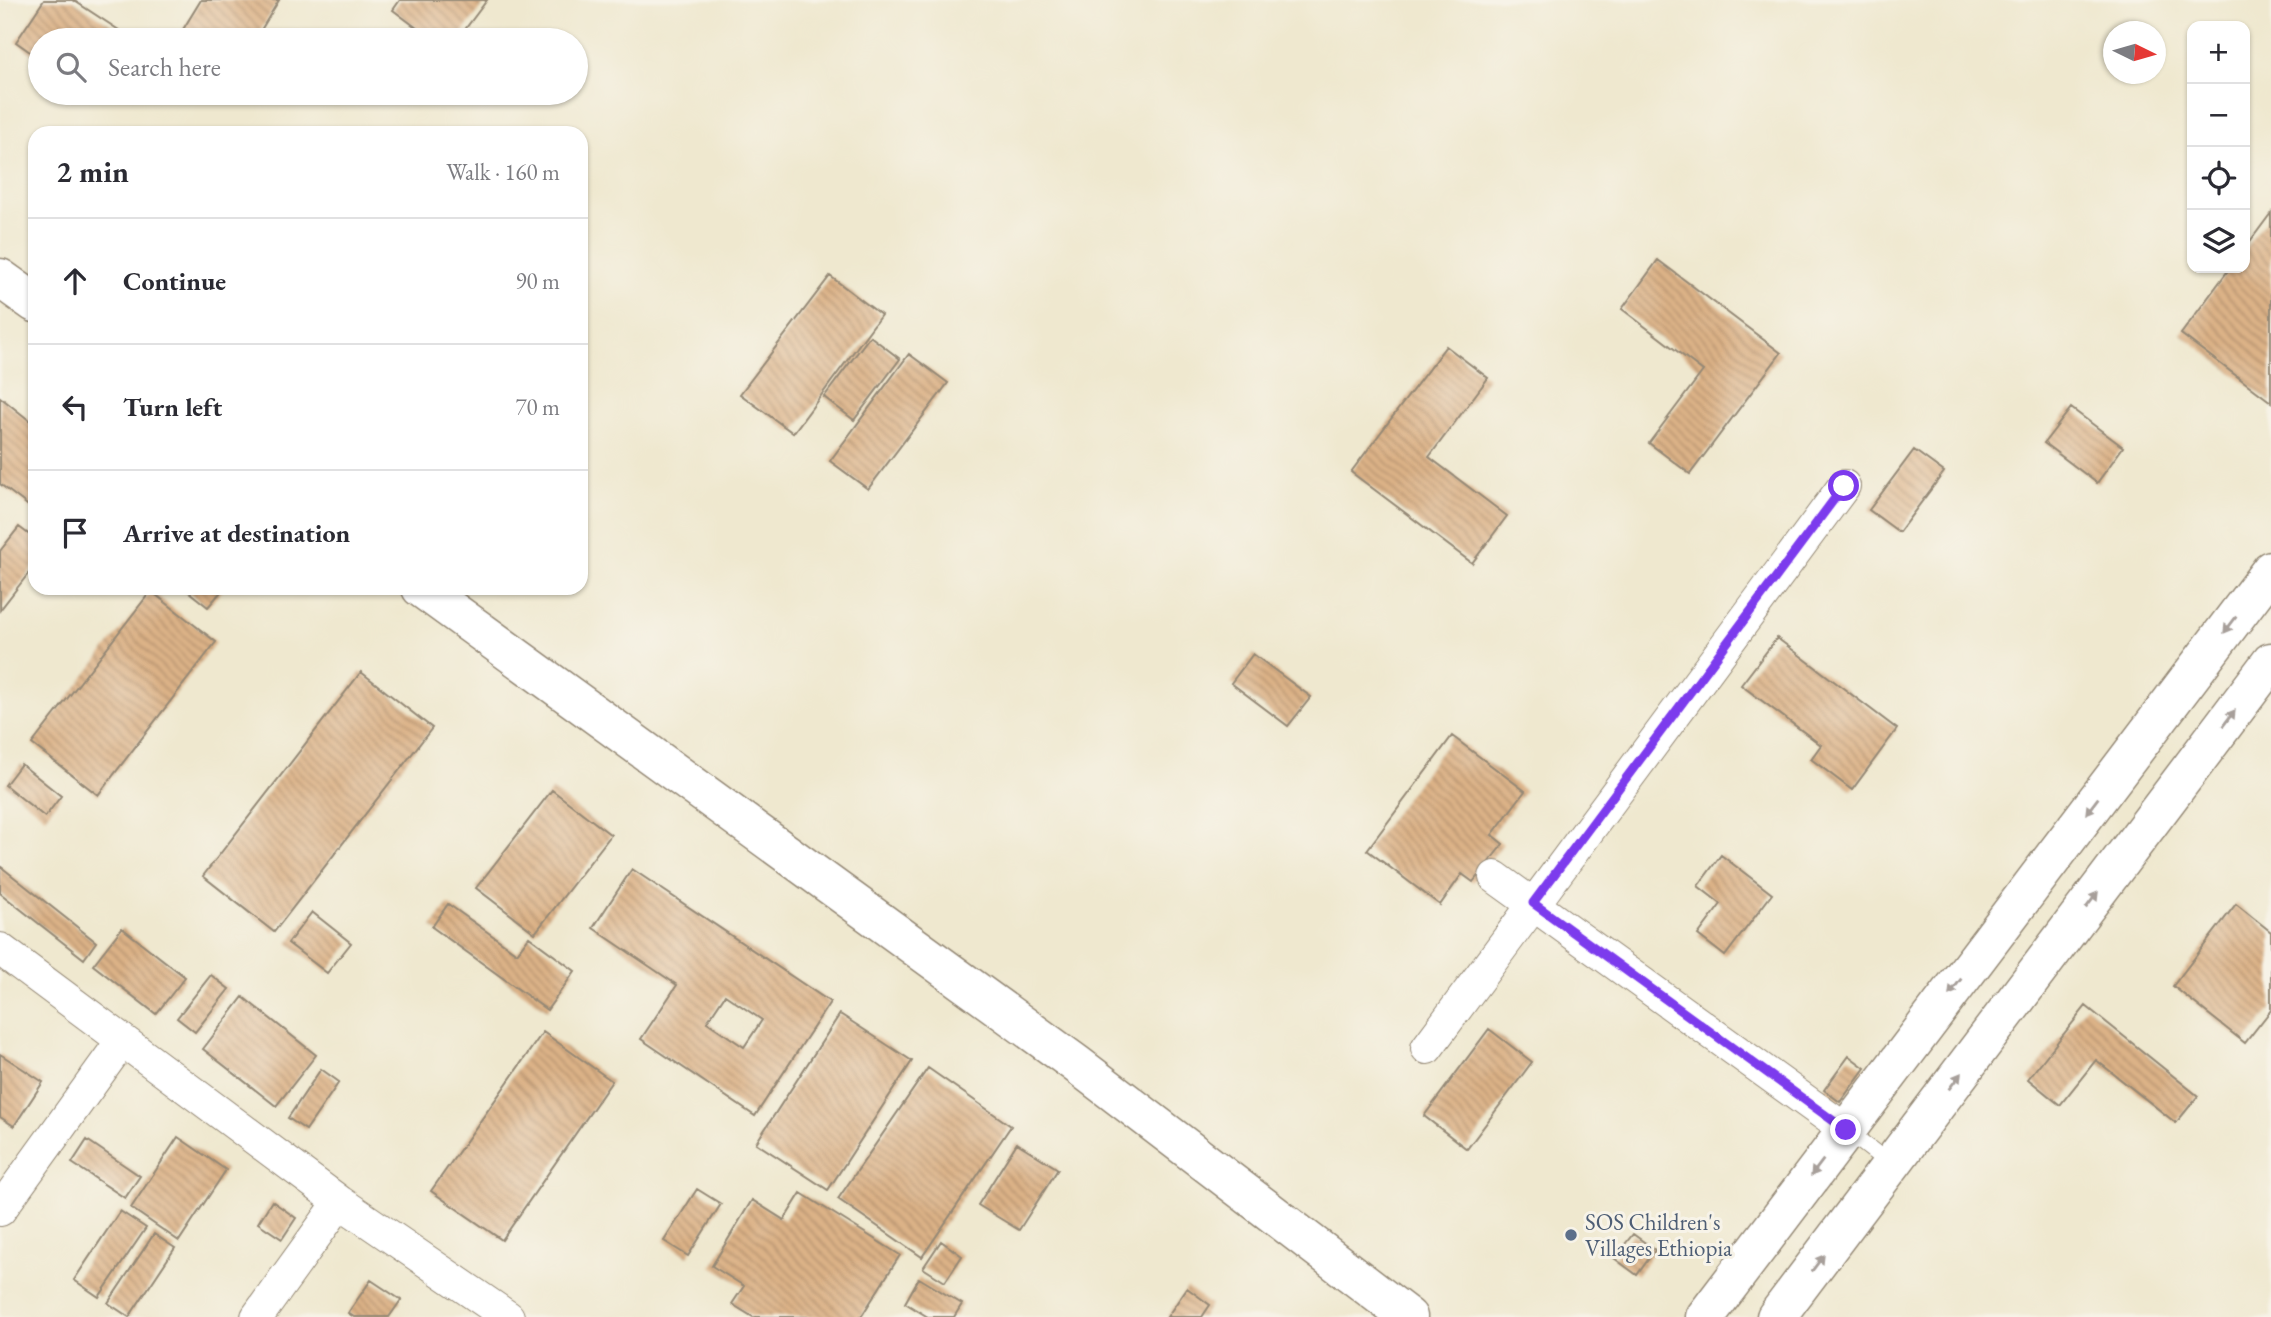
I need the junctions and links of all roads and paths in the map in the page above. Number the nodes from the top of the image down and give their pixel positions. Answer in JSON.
{"nodes":[{"id":1,"x":0,"y":278,"type":"edge"},
{"id":2,"x":28,"y":298,"type":"edge"},
{"id":3,"x":1844,"y":486,"type":"dead end"},
{"id":4,"x":2271,"y":570,"type":"edge"},
{"id":5,"x":431,"y":595,"type":"edge"},
{"id":6,"x":2271,"y":662,"type":"edge"},
{"id":7,"x":1495,"y":877,"type":"dead end"},
{"id":8,"x":1533,"y":903,"type":"junction"},
{"id":9,"x":0,"y":949,"type":"edge"},
{"id":10,"x":122,"y":1041,"type":"junction"},
{"id":11,"x":1427,"y":1048,"type":"dead end"},
{"id":12,"x":1846,"y":1130,"type":"junction"},
{"id":13,"x":1892,"y":1166,"type":"junction"},
{"id":14,"x":340,"y":1202,"type":"junction"},
{"id":15,"x":0,"y":1210,"type":"edge"},
{"id":16,"x":257,"y":1317,"type":"edge"},
{"id":17,"x":508,"y":1317,"type":"edge"},
{"id":18,"x":1408,"y":1317,"type":"edge"},
{"id":19,"x":1706,"y":1317,"type":"edge"},
{"id":20,"x":1776,"y":1317,"type":"edge"}],
"edges":[{"from":1,"to":2,"type":"street"},
{"from":3,"to":8,"type":"street"},
{"from":4,"to":12,"type":"street","one_way":true},
{"from":5,"to":18,"type":"street"},
{"from":13,"to":6,"type":"street","one_way":true},
{"from":7,"to":8,"type":"street"},
{"from":8,"to":11,"type":"street"},
{"from":8,"to":12,"type":"street"},
{"from":9,"to":10,"type":"street"},
{"from":10,"to":14,"type":"street"},
{"from":10,"to":15,"type":"street"},
{"from":12,"to":13,"type":"lane"},
{"from":12,"to":19,"type":"street","one_way":true},
{"from":20,"to":13,"type":"street","one_way":true},
{"from":14,"to":16,"type":"street"},
{"from":14,"to":17,"type":"street"}]}
